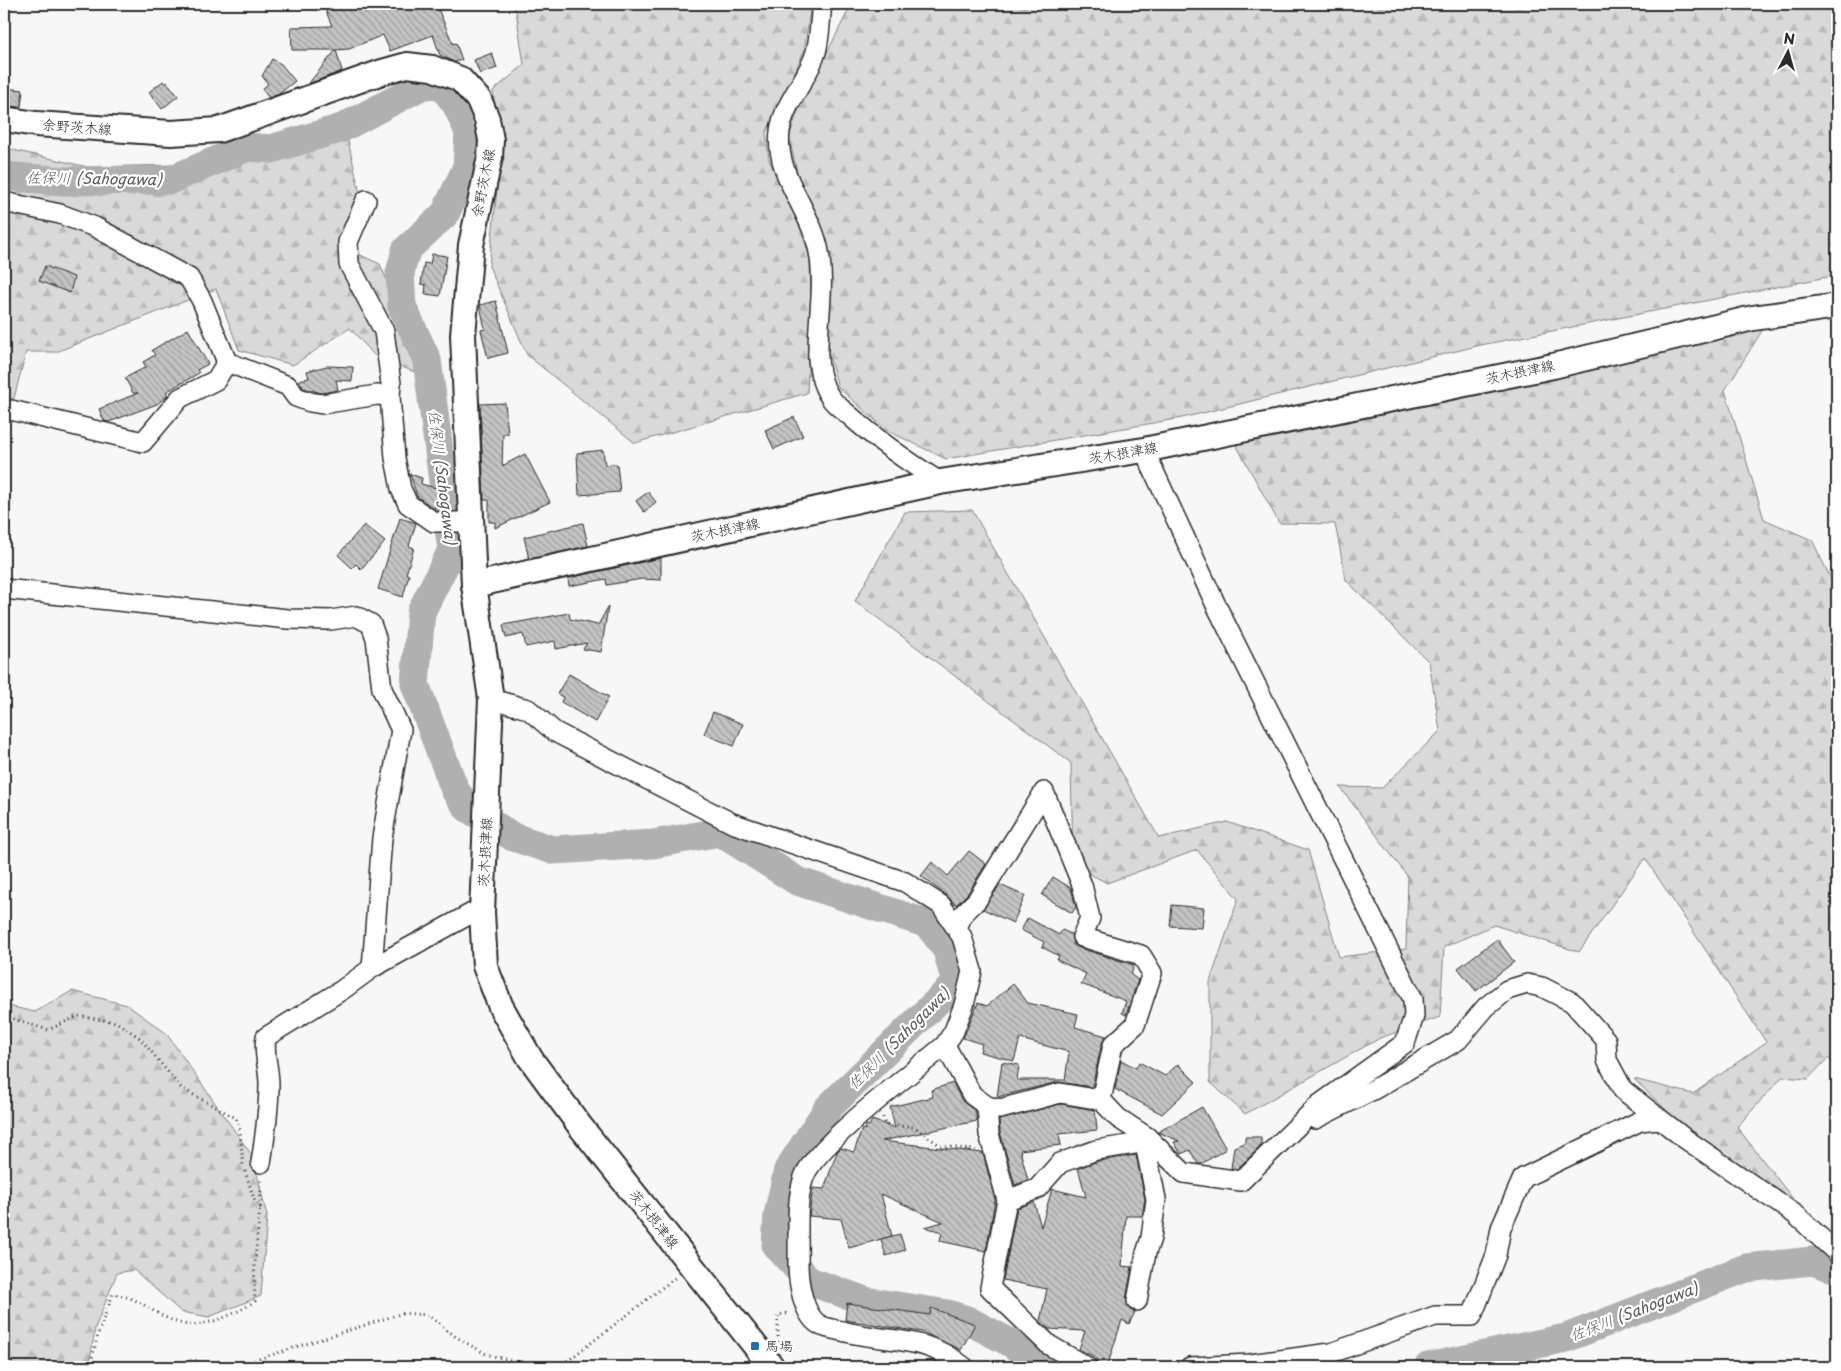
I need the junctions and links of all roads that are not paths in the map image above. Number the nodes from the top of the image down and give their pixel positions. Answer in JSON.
{"nodes":[{"id":1,"x":822,"y":4,"type":"edge"},
{"id":2,"x":4,"y":119,"type":"edge"},
{"id":3,"x":366,"y":200,"type":"dead end"},
{"id":4,"x":4,"y":202,"type":"edge"},
{"id":5,"x":1837,"y":306,"type":"edge"},
{"id":6,"x":227,"y":362,"type":"junction"},
{"id":7,"x":390,"y":396,"type":"junction"},
{"id":8,"x":4,"y":412,"type":"edge"},
{"id":9,"x":1144,"y":450,"type":"junction"},
{"id":10,"x":940,"y":482,"type":"junction"},
{"id":11,"x":473,"y":522,"type":"junction"},
{"id":12,"x":474,"y":586,"type":"junction"},
{"id":13,"x":4,"y":589,"type":"edge"},
{"id":14,"x":491,"y":699,"type":"junction"},
{"id":15,"x":482,"y":912,"type":"junction"},
{"id":16,"x":957,"y":928,"type":"junction"},
{"id":17,"x":372,"y":968,"type":"junction"},
{"id":18,"x":945,"y":1045,"type":"junction"},
{"id":19,"x":1101,"y":1100,"type":"junction"},
{"id":20,"x":987,"y":1106,"type":"junction"},
{"id":21,"x":1658,"y":1119,"type":"junction"},
{"id":22,"x":1288,"y":1134,"type":"junction"},
{"id":23,"x":1147,"y":1140,"type":"junction"},
{"id":24,"x":261,"y":1163,"type":"road end"},
{"id":25,"x":1007,"y":1200,"type":"junction"},
{"id":26,"x":1837,"y":1253,"type":"edge"},
{"id":27,"x":1137,"y":1301,"type":"dead end"},
{"id":28,"x":771,"y":1365,"type":"edge"},
{"id":29,"x":962,"y":1367,"type":"edge"},
{"id":30,"x":1087,"y":1367,"type":"edge"},
{"id":31,"x":1190,"y":1367,"type":"edge"}],
"edges":[{"from":1,"to":10,"type":"street"},
{"from":2,"to":11,"type":"main road","name":"余野茨木線"},
{"from":3,"to":7,"type":"street"},
{"from":4,"to":6,"type":"street"},
{"from":5,"to":9,"type":"main road","name":"茨木摂津線"},
{"from":6,"to":7,"type":"street"},
{"from":6,"to":8,"type":"street"},
{"from":7,"to":11,"type":"street"},
{"from":9,"to":10,"type":"main road","name":"茨木摂津線"},
{"from":9,"to":22,"type":"street"},
{"from":10,"to":12,"type":"main road","name":"茨木摂津線"},
{"from":11,"to":12,"type":"main road","name":"余野茨木線"},
{"from":12,"to":14,"type":"main road","name":"茨木摂津線"},
{"from":13,"to":17,"type":"street"},
{"from":14,"to":15,"type":"main road","name":"茨木摂津線"},
{"from":14,"to":16,"type":"street"},
{"from":15,"to":17,"type":"street"},
{"from":15,"to":28,"type":"main road","name":"茨木摂津線"},
{"from":16,"to":18,"type":"street"},
{"from":16,"to":19,"type":"street"},
{"from":17,"to":24,"type":"street"},
{"from":18,"to":20,"type":"street"},
{"from":18,"to":29,"type":"street"},
{"from":19,"to":20,"type":"street"},
{"from":19,"to":23,"type":"street"},
{"from":20,"to":25,"type":"street"},
{"from":21,"to":22,"type":"street"},
{"from":21,"to":26,"type":"street"},
{"from":21,"to":31,"type":"street"},
{"from":22,"to":23,"type":"street"},
{"from":23,"to":25,"type":"street"},
{"from":23,"to":27,"type":"street"},
{"from":25,"to":30,"type":"street"}]}
